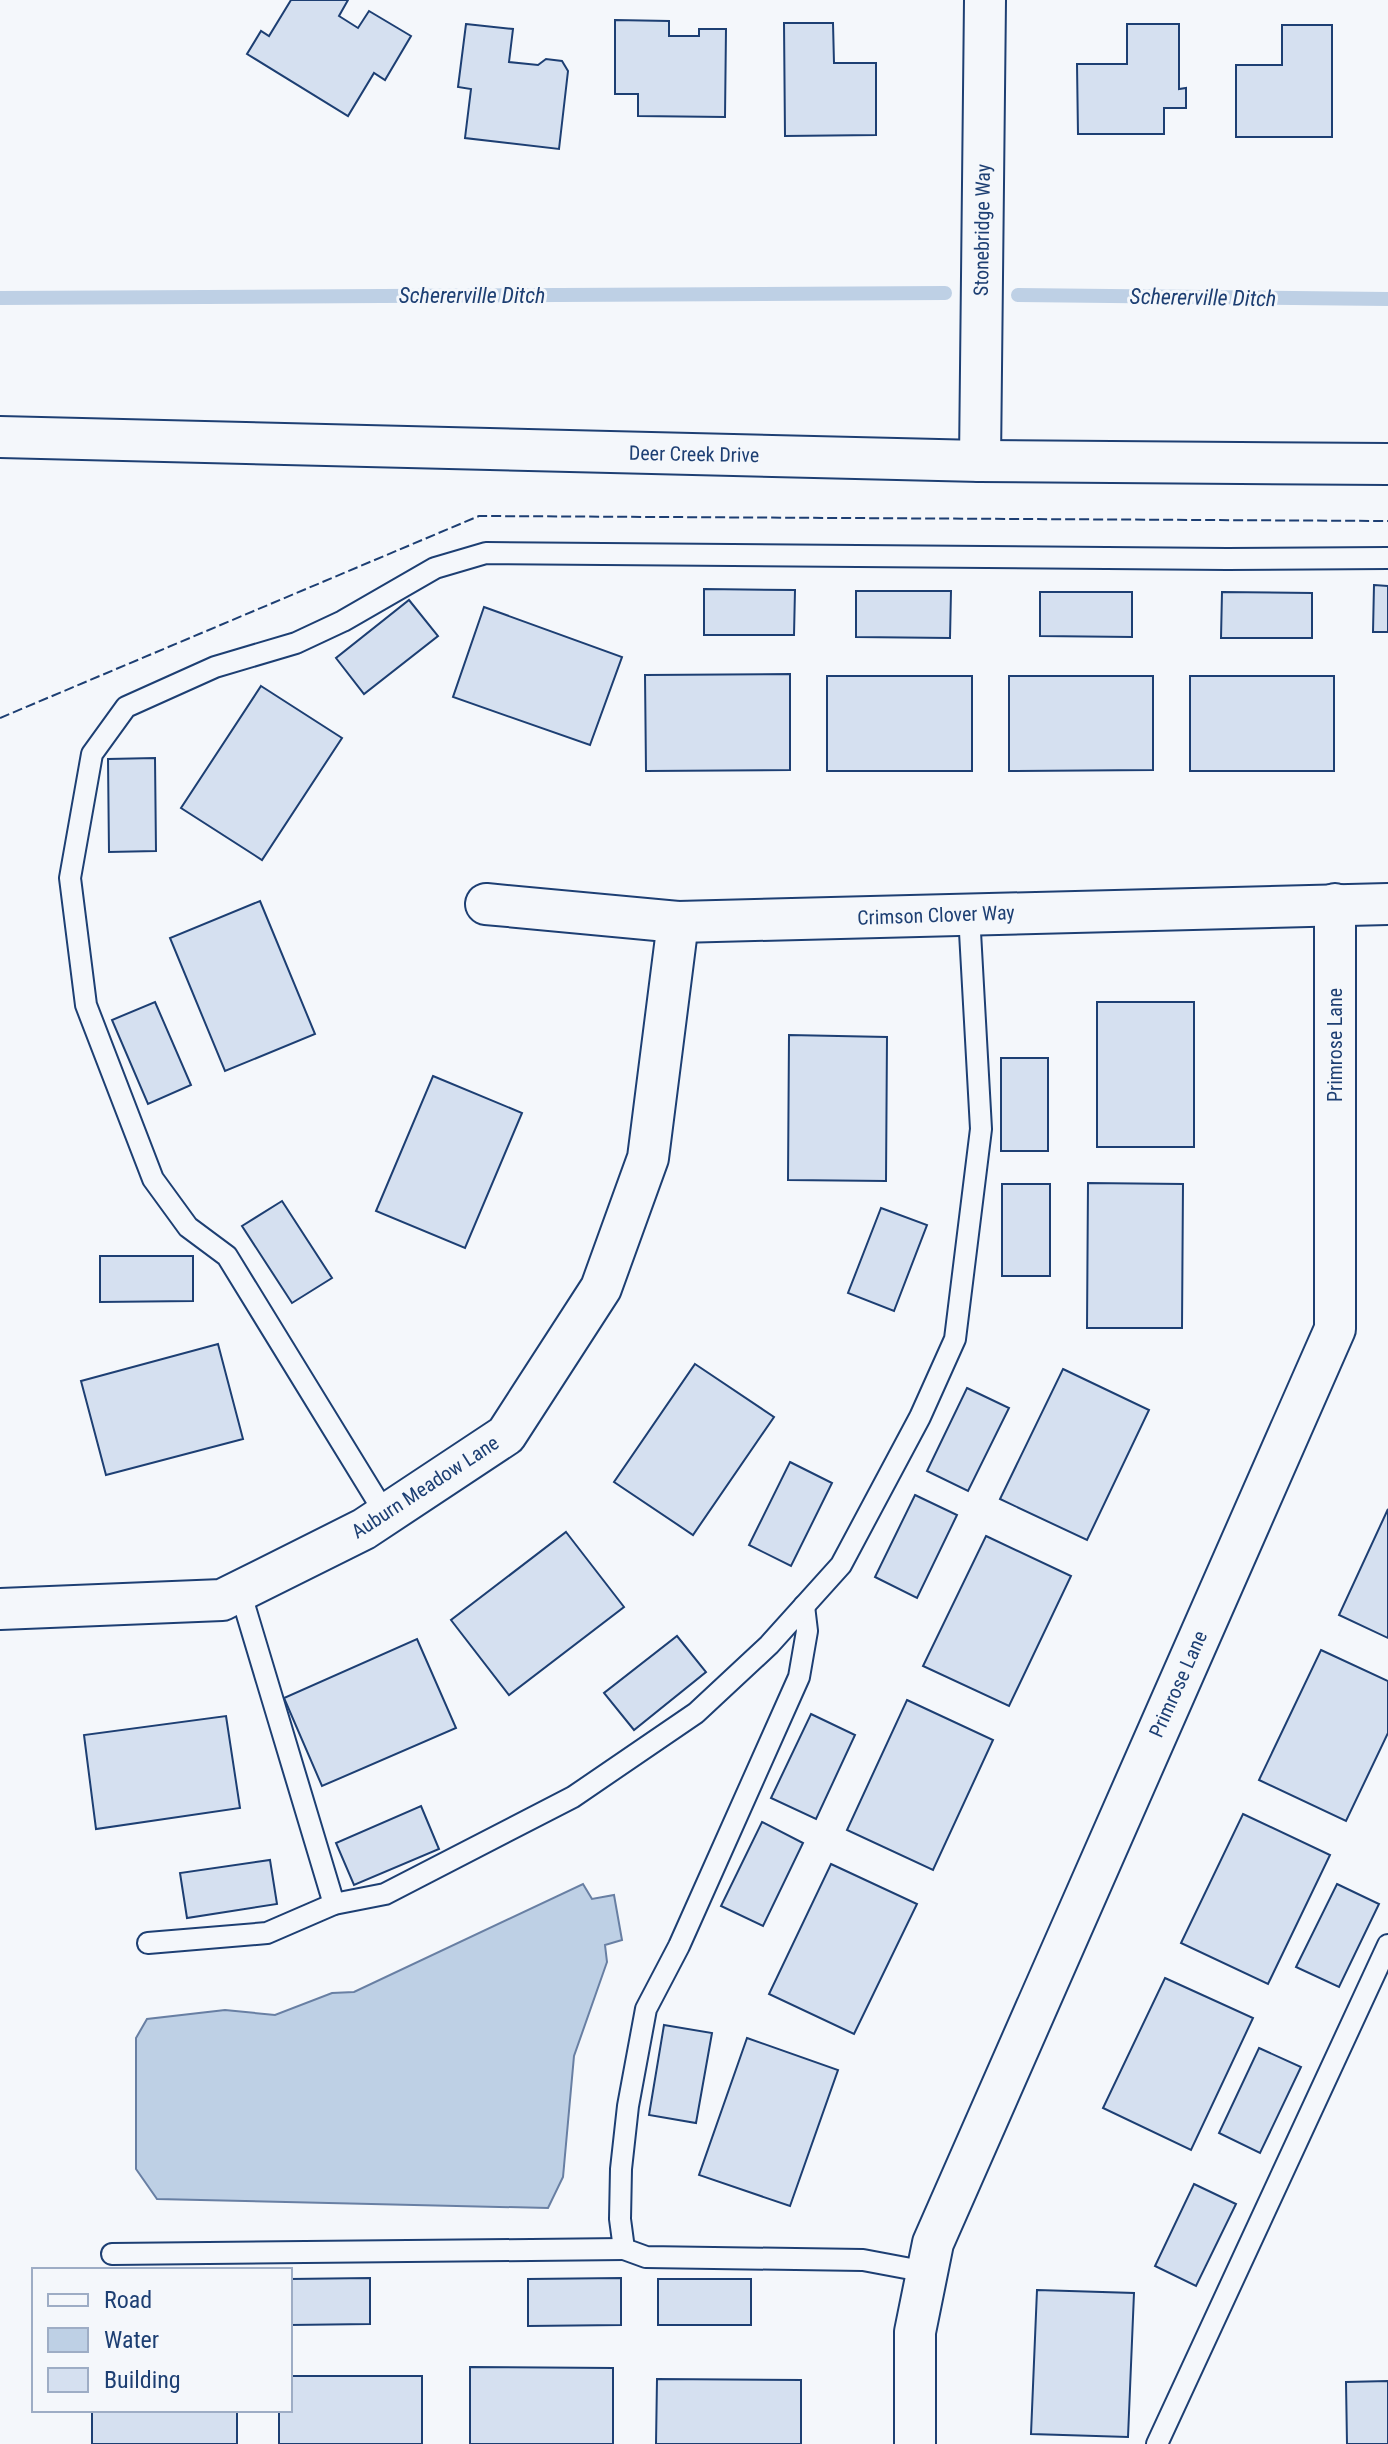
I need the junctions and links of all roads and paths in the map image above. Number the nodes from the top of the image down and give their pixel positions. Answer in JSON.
{"nodes":[{"id":1,"x":985,"y":0,"type":"edge"},
{"id":2,"x":0,"y":437,"type":"edge"},
{"id":3,"x":980,"y":461,"type":"junction"},
{"id":4,"x":1388,"y":464,"type":"edge"},
{"id":5,"x":1388,"y":558,"type":"edge"},
{"id":6,"x":486,"y":904,"type":"dead end"},
{"id":7,"x":1335,"y":904,"type":"junction"},
{"id":8,"x":1388,"y":904,"type":"edge"},
{"id":9,"x":969,"y":914,"type":"junction"},
{"id":10,"x":678,"y":922,"type":"junction"},
{"id":11,"x":386,"y":1515,"type":"junction"},
{"id":12,"x":240,"y":1591,"type":"junction"},
{"id":13,"x":804,"y":1606,"type":"junction"},
{"id":14,"x":0,"y":1609,"type":"edge"},
{"id":15,"x":334,"y":1904,"type":"junction"},
{"id":16,"x":148,"y":1943,"type":"dead end"},
{"id":17,"x":1388,"y":1945,"type":"edge"},
{"id":18,"x":624,"y":2249,"type":"junction"},
{"id":19,"x":112,"y":2254,"type":"dead end"},
{"id":20,"x":927,"y":2272,"type":"junction"},
{"id":21,"x":915,"y":2444,"type":"edge"},
{"id":22,"x":1157,"y":2444,"type":"edge"}],
"edges":[{"from":1,"to":3,"type":"street","name":"Stonebridge Way"},
{"from":2,"to":3,"type":"street","name":"Deer Creek Drive"},
{"from":3,"to":4,"type":"street","name":"Deer Creek Drive"},
{"from":5,"to":11,"type":"lane"},
{"from":6,"to":10,"type":"street","name":"Crimson Clover Way"},
{"from":7,"to":8,"type":"street","name":"Crimson Clover Way"},
{"from":7,"to":9,"type":"street","name":"Crimson Clover Way"},
{"from":7,"to":20,"type":"street","name":"Primrose Lane"},
{"from":9,"to":10,"type":"street","name":"Crimson Clover Way"},
{"from":9,"to":13,"type":"lane"},
{"from":10,"to":11,"type":"street","name":"Auburn Meadow Lane"},
{"from":11,"to":12,"type":"street","name":"Auburn Meadow Lane"},
{"from":12,"to":14,"type":"street","name":"Auburn Meadow Lane"},
{"from":12,"to":15,"type":"lane"},
{"from":13,"to":15,"type":"lane"},
{"from":13,"to":18,"type":"lane"},
{"from":15,"to":16,"type":"lane"},
{"from":17,"to":22,"type":"lane"},
{"from":18,"to":19,"type":"lane"},
{"from":18,"to":20,"type":"lane"},
{"from":20,"to":21,"type":"street","name":"Primrose Lane"}]}
